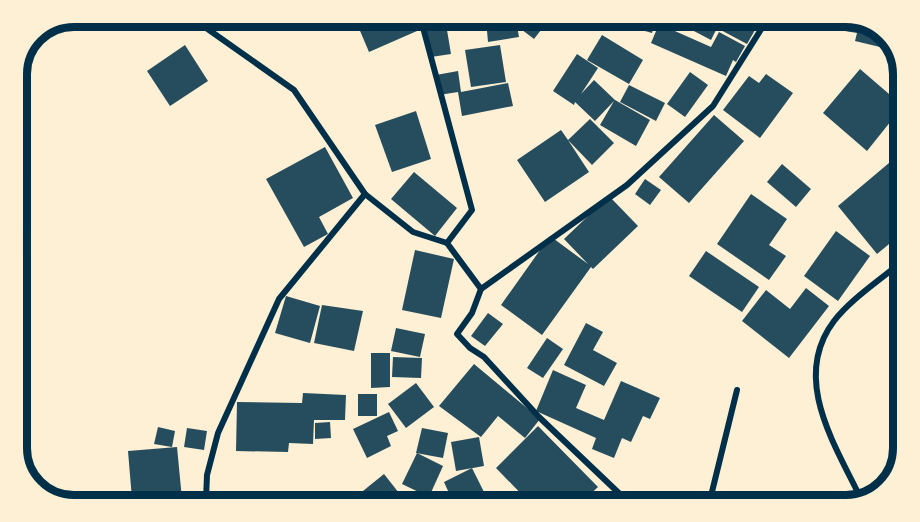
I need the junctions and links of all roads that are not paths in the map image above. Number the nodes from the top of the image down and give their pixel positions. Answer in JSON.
{"nodes":[{"id":1,"x":205,"y":27,"type":"edge"},
{"id":2,"x":423,"y":27,"type":"edge"},
{"id":3,"x":762,"y":27,"type":"edge"},
{"id":4,"x":365,"y":194,"type":"junction"},
{"id":5,"x":447,"y":243,"type":"junction"},
{"id":6,"x":893,"y":269,"type":"edge"},
{"id":7,"x":481,"y":290,"type":"junction"},
{"id":8,"x":737,"y":390,"type":"dead end"},
{"id":9,"x":858,"y":493,"type":"edge"},
{"id":10,"x":206,"y":495,"type":"edge"},
{"id":11,"x":621,"y":495,"type":"edge"},
{"id":12,"x":711,"y":495,"type":"edge"}],
"edges":[{"from":1,"to":4,"type":"street"},
{"from":2,"to":5,"type":"street"},
{"from":3,"to":7,"type":"street"},
{"from":4,"to":5,"type":"street"},
{"from":4,"to":10,"type":"street"},
{"from":5,"to":7,"type":"street"},
{"from":6,"to":9,"type":"street"},
{"from":7,"to":11,"type":"street"},
{"from":8,"to":12,"type":"street"}]}
